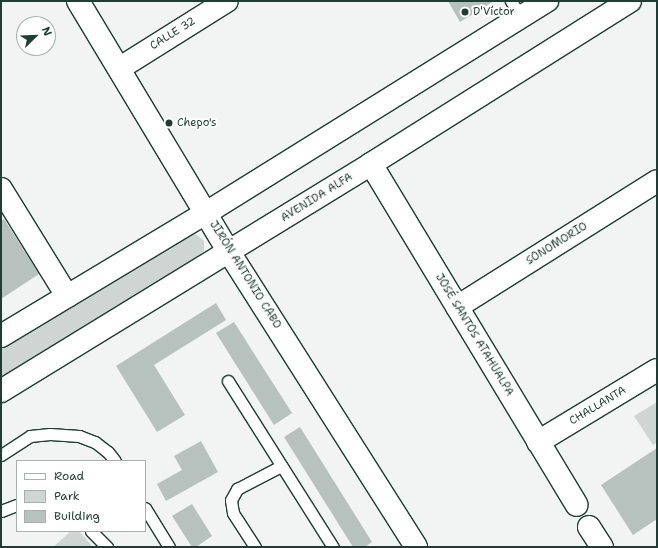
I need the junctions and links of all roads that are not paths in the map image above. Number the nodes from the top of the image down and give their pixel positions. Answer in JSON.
{"nodes":[{"id":1,"x":78,"y":1,"type":"edge"},
{"id":2,"x":227,"y":1,"type":"edge"},
{"id":3,"x":546,"y":1,"type":"edge"},
{"id":4,"x":630,"y":1,"type":"edge"},
{"id":5,"x":516,"y":9,"type":"edge"},
{"id":6,"x":120,"y":68,"type":"junction"},
{"id":7,"x":371,"y":164,"type":"junction"},
{"id":8,"x":657,"y":181,"type":"edge"},
{"id":9,"x":1,"y":189,"type":"edge"},
{"id":10,"x":206,"y":213,"type":"junction"},
{"id":11,"x":229,"y":252,"type":"junction"},
{"id":12,"x":67,"y":296,"type":"junction"},
{"id":13,"x":457,"y":307,"type":"junction"},
{"id":14,"x":1,"y":336,"type":"edge"},
{"id":15,"x":657,"y":370,"type":"edge"},
{"id":16,"x":228,"y":381,"type":"dead end"},
{"id":17,"x":1,"y":391,"type":"edge"},
{"id":18,"x":538,"y":442,"type":"junction"},
{"id":19,"x":1,"y":455,"type":"edge"},
{"id":20,"x":114,"y":460,"type":"edge"},
{"id":21,"x":281,"y":466,"type":"junction"},
{"id":22,"x":16,"y":504,"type":"edge"},
{"id":23,"x":577,"y":504,"type":"dead end"},
{"id":24,"x":146,"y":510,"type":"edge"},
{"id":25,"x":1,"y":511,"type":"edge"},
{"id":26,"x":589,"y":527,"type":"dead end"},
{"id":27,"x":92,"y":532,"type":"edge"},
{"id":28,"x":107,"y":547,"type":"edge"},
{"id":29,"x":169,"y":547,"type":"edge"},
{"id":30,"x":255,"y":547,"type":"edge"},
{"id":31,"x":332,"y":547,"type":"edge"},
{"id":32,"x":416,"y":547,"type":"edge"},
{"id":33,"x":602,"y":547,"type":"edge"}],
"edges":[{"from":1,"to":6,"type":"street","name":"JIRÓN ANTONIO CABO"},
{"from":2,"to":6,"type":"street","name":"CALLE 32"},
{"from":3,"to":5,"type":"street"},
{"from":4,"to":7,"type":"street","name":"AVENIDA ALFA"},
{"from":5,"to":10,"type":"street"},
{"from":6,"to":10,"type":"street","name":"JIRÓN ANTONIO CABO"},
{"from":7,"to":11,"type":"street","name":"AVENIDA ALFA"},
{"from":7,"to":13,"type":"street","name":"JOSÉ SANTOS ATAHUALPA"},
{"from":8,"to":13,"type":"street","name":"SONOMORIO"},
{"from":9,"to":12,"type":"street"},
{"from":10,"to":11,"type":"street","name":"JIRÓN ANTONIO CABO"},
{"from":10,"to":12,"type":"street"},
{"from":11,"to":17,"type":"street","name":"AVENIDA ALFA"},
{"from":11,"to":32,"type":"street","name":"JIRÓN ANTONIO CABO"},
{"from":12,"to":14,"type":"street"},
{"from":13,"to":18,"type":"street","name":"JOSÉ SANTOS ATAHUALPA"},
{"from":15,"to":18,"type":"street","name":"CHALLANTA"},
{"from":16,"to":21,"type":"lane"},
{"from":18,"to":23,"type":"street","name":"JOSÉ SANTOS ATAHUALPA"},
{"from":19,"to":20,"type":"lane"},
{"from":21,"to":30,"type":"lane"},
{"from":21,"to":31,"type":"lane"},
{"from":22,"to":25,"type":"lane"},
{"from":24,"to":29,"type":"lane"},
{"from":26,"to":33,"type":"street"},
{"from":27,"to":28,"type":"lane"}]}
